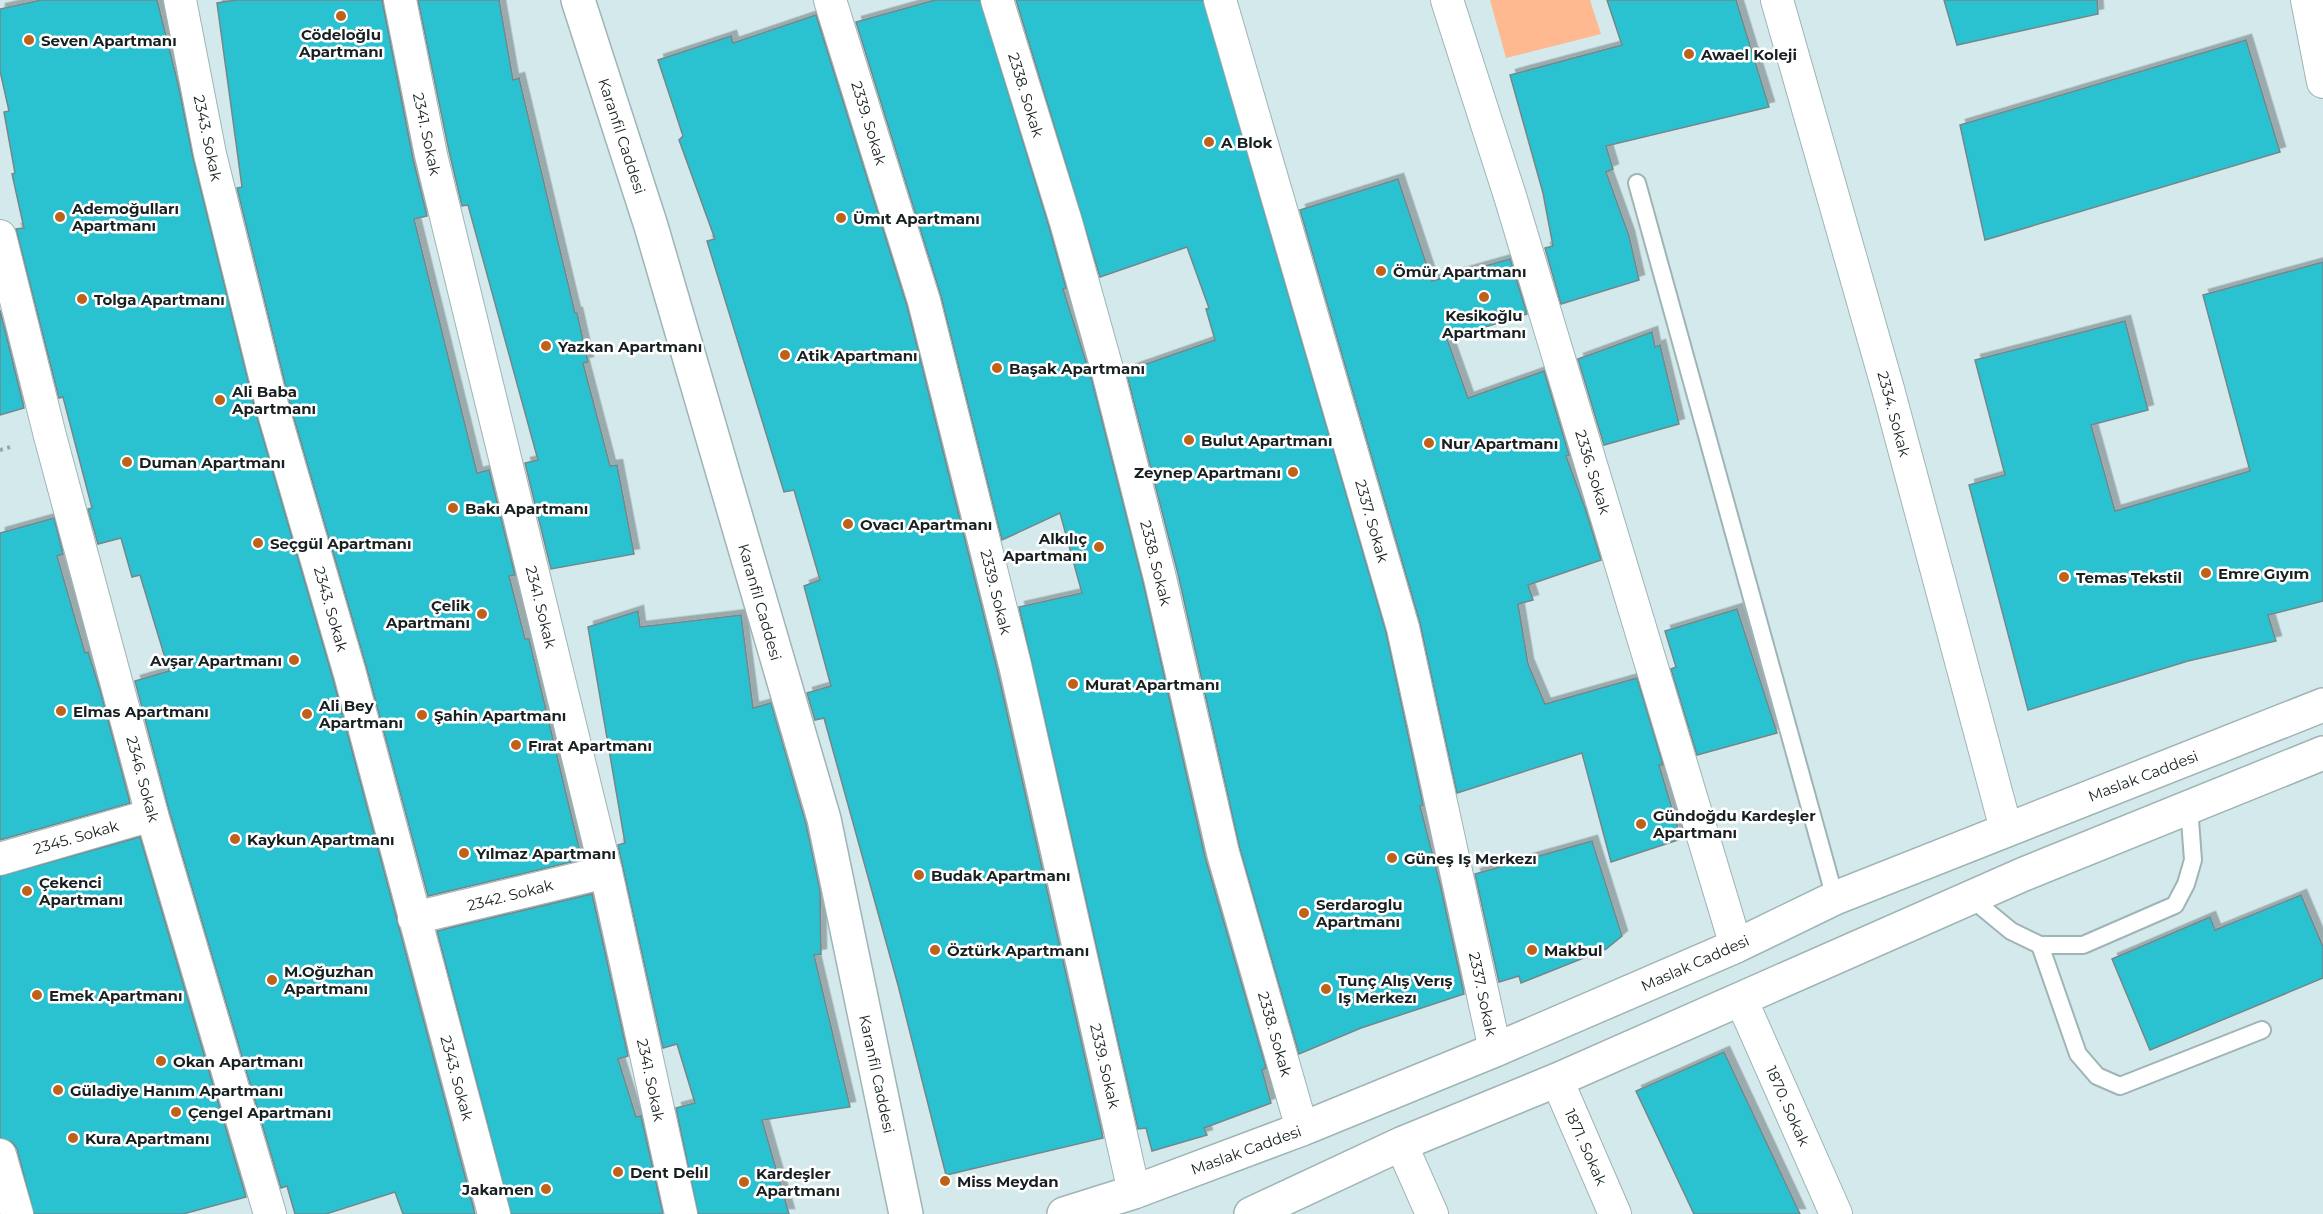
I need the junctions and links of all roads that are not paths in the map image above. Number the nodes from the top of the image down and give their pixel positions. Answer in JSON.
{"nodes":[{"id":1,"x":180,"y":0,"type":"edge"},
{"id":2,"x":400,"y":0,"type":"edge"},
{"id":3,"x":578,"y":0,"type":"edge"},
{"id":4,"x":830,"y":0,"type":"edge"},
{"id":5,"x":997,"y":0,"type":"edge"},
{"id":6,"x":1220,"y":0,"type":"edge"},
{"id":7,"x":1448,"y":0,"type":"edge"},
{"id":8,"x":1778,"y":0,"type":"edge"},
{"id":9,"x":2307,"y":0,"type":"edge"},
{"id":10,"x":2323,"y":82,"type":"edge"},
{"id":11,"x":1637,"y":183,"type":"dead end"},
{"id":12,"x":0,"y":236,"type":"edge"},
{"id":13,"x":0,"y":242,"type":"edge"},
{"id":14,"x":2323,"y":705,"type":"edge"},
{"id":15,"x":2323,"y":753,"type":"edge"},
{"id":16,"x":2189,"y":807,"type":"junction"},
{"id":17,"x":152,"y":815,"type":"junction"},
{"id":18,"x":2006,"y":829,"type":"junction"},
{"id":19,"x":0,"y":859,"type":"edge"},
{"id":20,"x":606,"y":872,"type":"junction"},
{"id":21,"x":1835,"y":898,"type":"junction"},
{"id":22,"x":1971,"y":898,"type":"junction"},
{"id":23,"x":414,"y":918,"type":"junction"},
{"id":24,"x":2040,"y":945,"type":"junction"},
{"id":25,"x":1736,"y":946,"type":"junction"},
{"id":26,"x":1741,"y":999,"type":"junction"},
{"id":27,"x":2262,"y":1030,"type":"dead end"},
{"id":28,"x":1495,"y":1050,"type":"junction"},
{"id":29,"x":1557,"y":1080,"type":"junction"},
{"id":30,"x":1302,"y":1129,"type":"junction"},
{"id":31,"x":1401,"y":1144,"type":"junction"},
{"id":32,"x":0,"y":1155,"type":"edge"},
{"id":33,"x":1134,"y":1191,"type":"junction"},
{"id":34,"x":17,"y":1214,"type":"edge"},
{"id":35,"x":270,"y":1214,"type":"edge"},
{"id":36,"x":494,"y":1214,"type":"edge"},
{"id":37,"x":681,"y":1214,"type":"edge"},
{"id":38,"x":906,"y":1214,"type":"edge"},
{"id":39,"x":1064,"y":1214,"type":"edge"},
{"id":40,"x":1251,"y":1214,"type":"edge"},
{"id":41,"x":1432,"y":1214,"type":"edge"},
{"id":42,"x":1615,"y":1214,"type":"edge"},
{"id":43,"x":1836,"y":1214,"type":"edge"}],
"edges":[{"from":1,"to":23,"type":"street","name":"2343. Sokak"},
{"from":2,"to":20,"type":"street","name":"2341. Sokak"},
{"from":3,"to":38,"type":"main road","name":"Karanfil Caddesi"},
{"from":4,"to":33,"type":"street","name":"2339. Sokak"},
{"from":5,"to":30,"type":"street","name":"2338. Sokak"},
{"from":6,"to":28,"type":"street","name":"2337. Sokak"},
{"from":7,"to":25,"type":"street","name":"2336. Sokak"},
{"from":8,"to":18,"type":"street","name":"2334. Sokak"},
{"from":9,"to":10,"type":"street"},
{"from":11,"to":21,"type":"lane"},
{"from":12,"to":13,"type":"street","name":"2346. Sokak"},
{"from":13,"to":17,"type":"street","name":"2346. Sokak"},
{"from":14,"to":18,"type":"main road","name":"Maslak Caddesi"},
{"from":15,"to":16,"type":"main road"},
{"from":16,"to":22,"type":"main road"},
{"from":16,"to":24,"type":"lane"},
{"from":17,"to":19,"type":"street","name":"2345. Sokak"},
{"from":17,"to":35,"type":"street","name":"2346. Sokak"},
{"from":18,"to":21,"type":"main road","name":"Maslak Caddesi"},
{"from":20,"to":23,"type":"street","name":"2342. Sokak"},
{"from":20,"to":37,"type":"street","name":"2341. Sokak"},
{"from":21,"to":25,"type":"main road","name":"Maslak Caddesi"},
{"from":22,"to":24,"type":"lane"},
{"from":22,"to":26,"type":"main road"},
{"from":23,"to":36,"type":"street","name":"2343. Sokak"},
{"from":24,"to":27,"type":"lane"},
{"from":25,"to":28,"type":"main road","name":"Maslak Caddesi"},
{"from":26,"to":29,"type":"main road"},
{"from":26,"to":43,"type":"street","name":"1870. Sokak"},
{"from":28,"to":30,"type":"main road","name":"Maslak Caddesi"},
{"from":29,"to":31,"type":"main road"},
{"from":29,"to":42,"type":"street","name":"1871. Sokak"},
{"from":30,"to":33,"type":"main road","name":"Maslak Caddesi"},
{"from":31,"to":40,"type":"main road"},
{"from":31,"to":41,"type":"street"},
{"from":32,"to":34,"type":"street"},
{"from":33,"to":39,"type":"main road","name":"Maslak Caddesi"}]}
